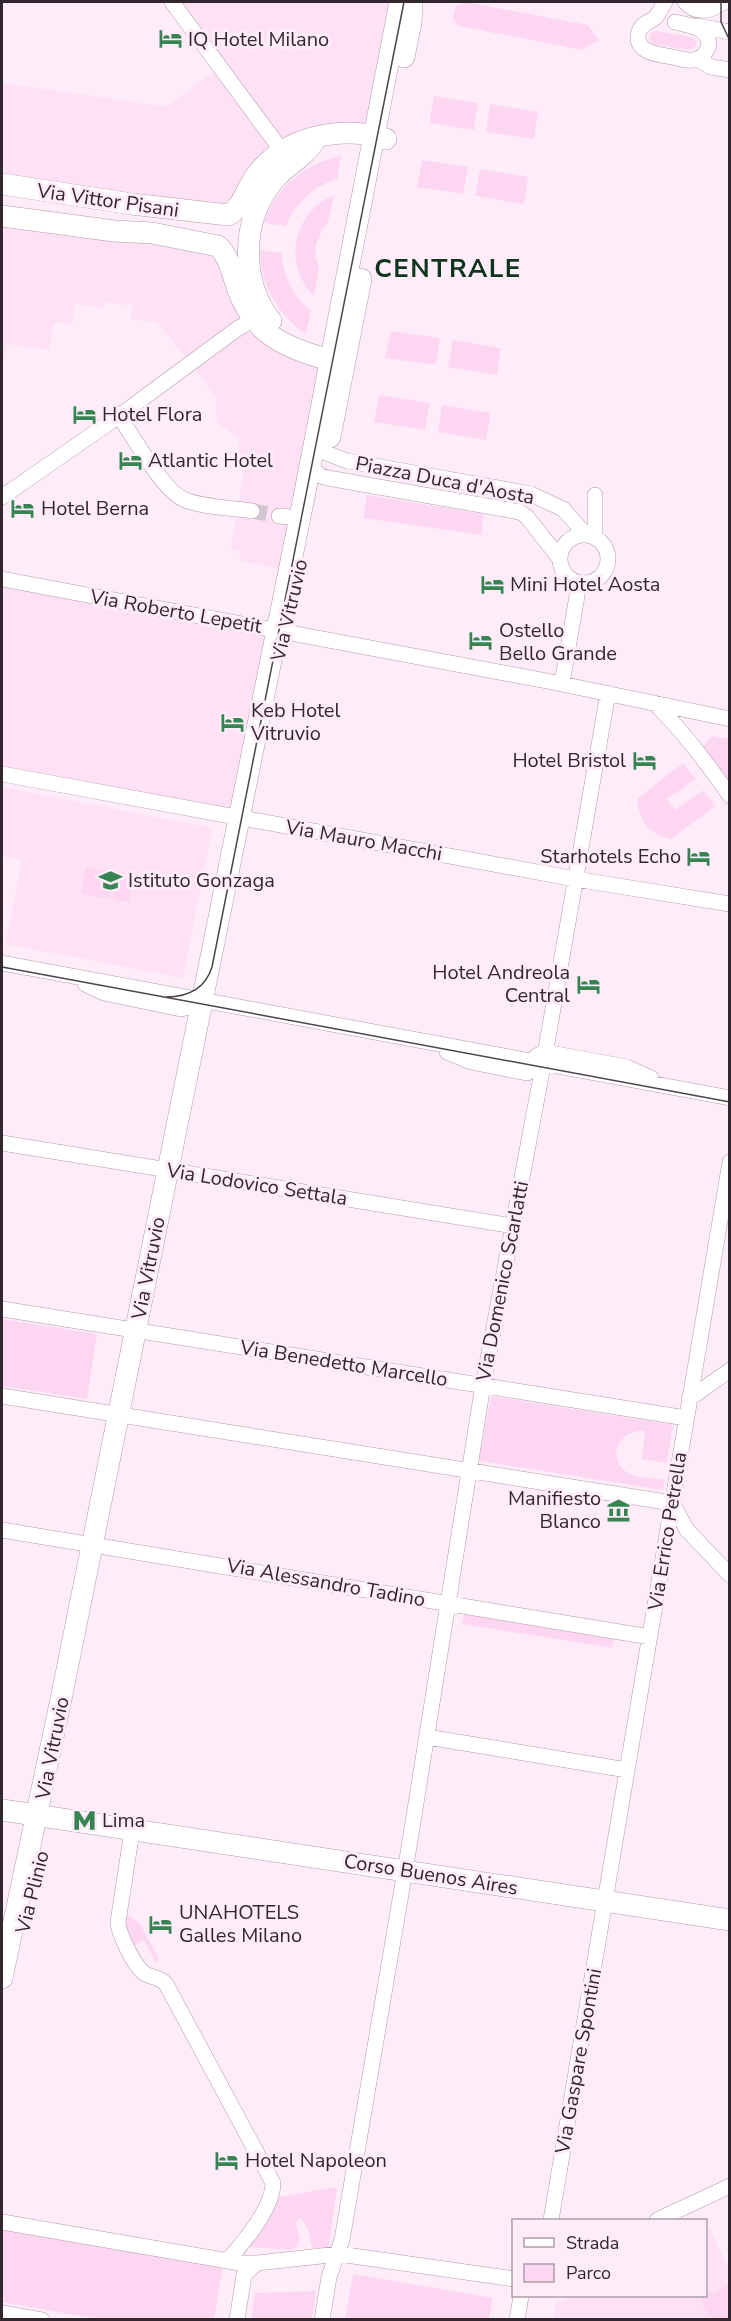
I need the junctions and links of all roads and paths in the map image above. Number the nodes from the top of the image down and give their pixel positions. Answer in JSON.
{"nodes":[{"id":1,"x":172,"y":2,"type":"edge"},
{"id":2,"x":665,"y":2,"type":"edge"},
{"id":3,"x":685,"y":2,"type":"edge"},
{"id":4,"x":724,"y":2,"type":"edge"},
{"id":5,"x":405,"y":11,"type":"edge"},
{"id":6,"x":654,"y":18,"type":"junction"},
{"id":7,"x":675,"y":22,"type":"junction"},
{"id":8,"x":729,"y":32,"type":"edge"},
{"id":9,"x":698,"y":59,"type":"junction"},
{"id":10,"x":729,"y":70,"type":"edge"},
{"id":11,"x":381,"y":137,"type":"junction"},
{"id":12,"x":316,"y":138,"type":"junction"},
{"id":13,"x":282,"y":151,"type":"junction"},
{"id":14,"x":2,"y":184,"type":"edge"},
{"id":15,"x":222,"y":214,"type":"junction"},
{"id":16,"x":2,"y":216,"type":"edge"},
{"id":17,"x":215,"y":245,"type":"junction"},
{"id":18,"x":254,"y":319,"type":"junction"},
{"id":19,"x":288,"y":346,"type":"junction"},
{"id":20,"x":338,"y":356,"type":"junction"},
{"id":21,"x":118,"y":416,"type":"junction"},
{"id":22,"x":326,"y":453,"type":"junction"},
{"id":23,"x":315,"y":471,"type":"junction"},
{"id":24,"x":596,"y":495,"type":"dead end"},
{"id":25,"x":2,"y":497,"type":"edge"},
{"id":26,"x":252,"y":511,"type":"tunnel mouth"},
{"id":27,"x":590,"y":536,"type":"junction"},
{"id":28,"x":560,"y":559,"type":"junction"},
{"id":29,"x":2,"y":579,"type":"edge"},
{"id":30,"x":577,"y":582,"type":"junction"},
{"id":31,"x":281,"y":630,"type":"junction"},
{"id":32,"x":562,"y":684,"type":"junction"},
{"id":33,"x":608,"y":693,"type":"junction"},
{"id":34,"x":654,"y":703,"type":"junction"},
{"id":35,"x":729,"y":719,"type":"edge"},
{"id":36,"x":2,"y":774,"type":"edge"},
{"id":37,"x":729,"y":796,"type":"edge"},
{"id":38,"x":239,"y":817,"type":"junction"},
{"id":39,"x":575,"y":879,"type":"junction"},
{"id":40,"x":729,"y":903,"type":"edge"},
{"id":41,"x":2,"y":963,"type":"edge"},
{"id":42,"x":202,"y":1000,"type":"junction"},
{"id":43,"x":539,"y":1058,"type":"junction"},
{"id":44,"x":729,"y":1098,"type":"edge"},
{"id":45,"x":2,"y":1143,"type":"edge"},
{"id":46,"x":729,"y":1162,"type":"edge"},
{"id":47,"x":167,"y":1170,"type":"junction"},
{"id":48,"x":513,"y":1226,"type":"junction"},
{"id":49,"x":2,"y":1308,"type":"edge"},
{"id":50,"x":136,"y":1330,"type":"junction"},
{"id":51,"x":729,"y":1370,"type":"edge"},
{"id":52,"x":483,"y":1385,"type":"junction"},
{"id":53,"x":2,"y":1396,"type":"edge"},
{"id":54,"x":689,"y":1399,"type":"junction"},
{"id":55,"x":118,"y":1416,"type":"junction"},
{"id":56,"x":686,"y":1418,"type":"junction"},
{"id":57,"x":469,"y":1471,"type":"junction"},
{"id":58,"x":672,"y":1503,"type":"junction"},
{"id":59,"x":2,"y":1530,"type":"edge"},
{"id":60,"x":93,"y":1543,"type":"junction"},
{"id":61,"x":729,"y":1575,"type":"edge"},
{"id":62,"x":448,"y":1603,"type":"junction"},
{"id":63,"x":650,"y":1637,"type":"junction"},
{"id":64,"x":426,"y":1737,"type":"junction"},
{"id":65,"x":627,"y":1770,"type":"junction"},
{"id":66,"x":2,"y":1810,"type":"edge"},
{"id":67,"x":39,"y":1817,"type":"junction"},
{"id":68,"x":132,"y":1831,"type":"junction"},
{"id":69,"x":405,"y":1870,"type":"junction"},
{"id":70,"x":605,"y":1900,"type":"junction"},
{"id":71,"x":729,"y":1920,"type":"edge"},
{"id":72,"x":6,"y":1936,"type":"edge"},
{"id":73,"x":4,"y":1971,"type":"edge"},
{"id":74,"x":729,"y":2186,"type":"edge"},
{"id":75,"x":551,"y":2219,"type":"edge"},
{"id":76,"x":659,"y":2219,"type":"edge"},
{"id":77,"x":2,"y":2222,"type":"edge"},
{"id":78,"x":339,"y":2254,"type":"junction"},
{"id":79,"x":234,"y":2261,"type":"junction"},
{"id":80,"x":257,"y":2263,"type":"junction"},
{"id":81,"x":512,"y":2280,"type":"edge"},
{"id":82,"x":521,"y":2297,"type":"edge"},
{"id":83,"x":2,"y":2313,"type":"edge"},
{"id":84,"x":42,"y":2319,"type":"edge"},
{"id":85,"x":237,"y":2319,"type":"edge"},
{"id":86,"x":322,"y":2319,"type":"edge"},
{"id":87,"x":517,"y":2319,"type":"edge"}],
"edges":[{"from":1,"to":13,"type":"street"},
{"from":2,"to":6,"type":"street"},
{"from":3,"to":4,"type":"street"},
{"from":5,"to":11,"type":"street"},
{"from":6,"to":7,"type":"street"},
{"from":6,"to":9,"type":"street"},
{"from":7,"to":8,"type":"street"},
{"from":7,"to":9,"type":"street"},
{"from":9,"to":10,"type":"street"},
{"from":11,"to":12,"type":"street"},
{"from":11,"to":20,"type":"street"},
{"from":11,"to":20,"type":"street"},
{"from":12,"to":13,"type":"street"},
{"from":12,"to":19,"type":"street"},
{"from":13,"to":15,"type":"street"},
{"from":14,"to":15,"type":"street","name":"Via Vittor Pisani"},
{"from":15,"to":17,"type":"street"},
{"from":16,"to":17,"type":"street","name":"Via Vittor Pisani"},
{"from":17,"to":18,"type":"street"},
{"from":18,"to":19,"type":"street"},
{"from":18,"to":21,"type":"street"},
{"from":19,"to":20,"type":"street"},
{"from":20,"to":22,"type":"street"},
{"from":20,"to":23,"type":"street"},
{"from":21,"to":25,"type":"street"},
{"from":21,"to":26,"type":"street"},
{"from":22,"to":23,"type":"street"},
{"from":22,"to":27,"type":"street","name":"Piazza Duca d'Aosta"},
{"from":23,"to":28,"type":"street","name":"Piazza Duca d'Aosta"},
{"from":23,"to":31,"type":"street","name":"Via Vitruvio"},
{"from":24,"to":27,"type":"street"},
{"from":27,"to":28,"type":"street"},
{"from":27,"to":30,"type":"street"},
{"from":28,"to":30,"type":"street"},
{"from":29,"to":31,"type":"street","name":"Via Roberto Lepetit"},
{"from":30,"to":32,"type":"street"},
{"from":31,"to":32,"type":"street","name":"Via Roberto Lepetit"},
{"from":31,"to":38,"type":"street","name":"Via Vitruvio"},
{"from":32,"to":33,"type":"street","name":"Via Roberto Lepetit"},
{"from":33,"to":34,"type":"street","name":"Via Roberto Lepetit"},
{"from":33,"to":39,"type":"street","name":"Via Domenico Scarlatti"},
{"from":34,"to":35,"type":"street","name":"Via Roberto Lepetit"},
{"from":34,"to":37,"type":"street"},
{"from":36,"to":38,"type":"street","name":"Via Mauro Macchi"},
{"from":38,"to":39,"type":"street","name":"Via Mauro Macchi"},
{"from":38,"to":42,"type":"street","name":"Via Vitruvio"},
{"from":39,"to":40,"type":"street","name":"Via Mauro Macchi"},
{"from":39,"to":43,"type":"street","name":"Via Domenico Scarlatti"},
{"from":41,"to":42,"type":"street"},
{"from":42,"to":43,"type":"street"},
{"from":42,"to":47,"type":"street","name":"Via Vitruvio"},
{"from":43,"to":44,"type":"street"},
{"from":43,"to":48,"type":"street","name":"Via Domenico Scarlatti"},
{"from":45,"to":47,"type":"street","name":"Via Lodovico Settala"},
{"from":46,"to":54,"type":"street","name":"Via Errico Petrella"},
{"from":47,"to":48,"type":"street","name":"Via Lodovico Settala"},
{"from":47,"to":50,"type":"street","name":"Via Vitruvio"},
{"from":48,"to":52,"type":"street","name":"Via Domenico Scarlatti"},
{"from":49,"to":50,"type":"street","name":"Via Benedetto Marcello"},
{"from":50,"to":52,"type":"street","name":"Via Benedetto Marcello"},
{"from":50,"to":55,"type":"street","name":"Via Vitruvio"},
{"from":51,"to":54,"type":"street"},
{"from":52,"to":56,"type":"street","name":"Via Benedetto Marcello"},
{"from":52,"to":57,"type":"street","name":"Via Domenico Scarlatti"},
{"from":53,"to":55,"type":"street"},
{"from":54,"to":56,"type":"street","name":"Via Errico Petrella"},
{"from":55,"to":57,"type":"street"},
{"from":55,"to":60,"type":"street","name":"Via Vitruvio"},
{"from":56,"to":58,"type":"street","name":"Via Errico Petrella"},
{"from":57,"to":58,"type":"street"},
{"from":57,"to":62,"type":"street","name":"Via Domenico Scarlatti"},
{"from":58,"to":61,"type":"street"},
{"from":58,"to":63,"type":"street","name":"Via Errico Petrella"},
{"from":59,"to":60,"type":"street","name":"Via Alessandro Tadino"},
{"from":60,"to":62,"type":"street","name":"Via Alessandro Tadino"},
{"from":60,"to":67,"type":"street","name":"Via Vitruvio"},
{"from":62,"to":63,"type":"street","name":"Via Alessandro Tadino"},
{"from":62,"to":64,"type":"street","name":"Via Domenico Scarlatti"},
{"from":63,"to":65,"type":"street","name":"Via Errico Petrella"},
{"from":64,"to":65,"type":"street"},
{"from":64,"to":69,"type":"street","name":"Via Domenico Scarlatti"},
{"from":65,"to":70,"type":"street","name":"Via Errico Petrella"},
{"from":66,"to":67,"type":"street"},
{"from":67,"to":68,"type":"street","name":"Corso Buenos Aires"},
{"from":67,"to":72,"type":"street","name":"Via Plinio"},
{"from":67,"to":73,"type":"street","name":"Via Plinio"},
{"from":68,"to":69,"type":"street","name":"Corso Buenos Aires"},
{"from":68,"to":79,"type":"street"},
{"from":69,"to":70,"type":"street","name":"Corso Buenos Aires"},
{"from":69,"to":78,"type":"street","name":"Via Domenico Scarlatti"},
{"from":70,"to":71,"type":"street","name":"Corso Buenos Aires"},
{"from":70,"to":75,"type":"street","name":"Via Gaspare Spontini"},
{"from":72,"to":73,"type":"street","name":"Via Plinio"},
{"from":74,"to":76,"type":"street"},
{"from":77,"to":79,"type":"street"},
{"from":78,"to":80,"type":"street"},
{"from":78,"to":81,"type":"street"},
{"from":78,"to":86,"type":"street","name":"Via Domenico Scarlatti"},
{"from":79,"to":80,"type":"street"},
{"from":80,"to":85,"type":"street"},
{"from":82,"to":87,"type":"street"},
{"from":83,"to":84,"type":"street"}]}
